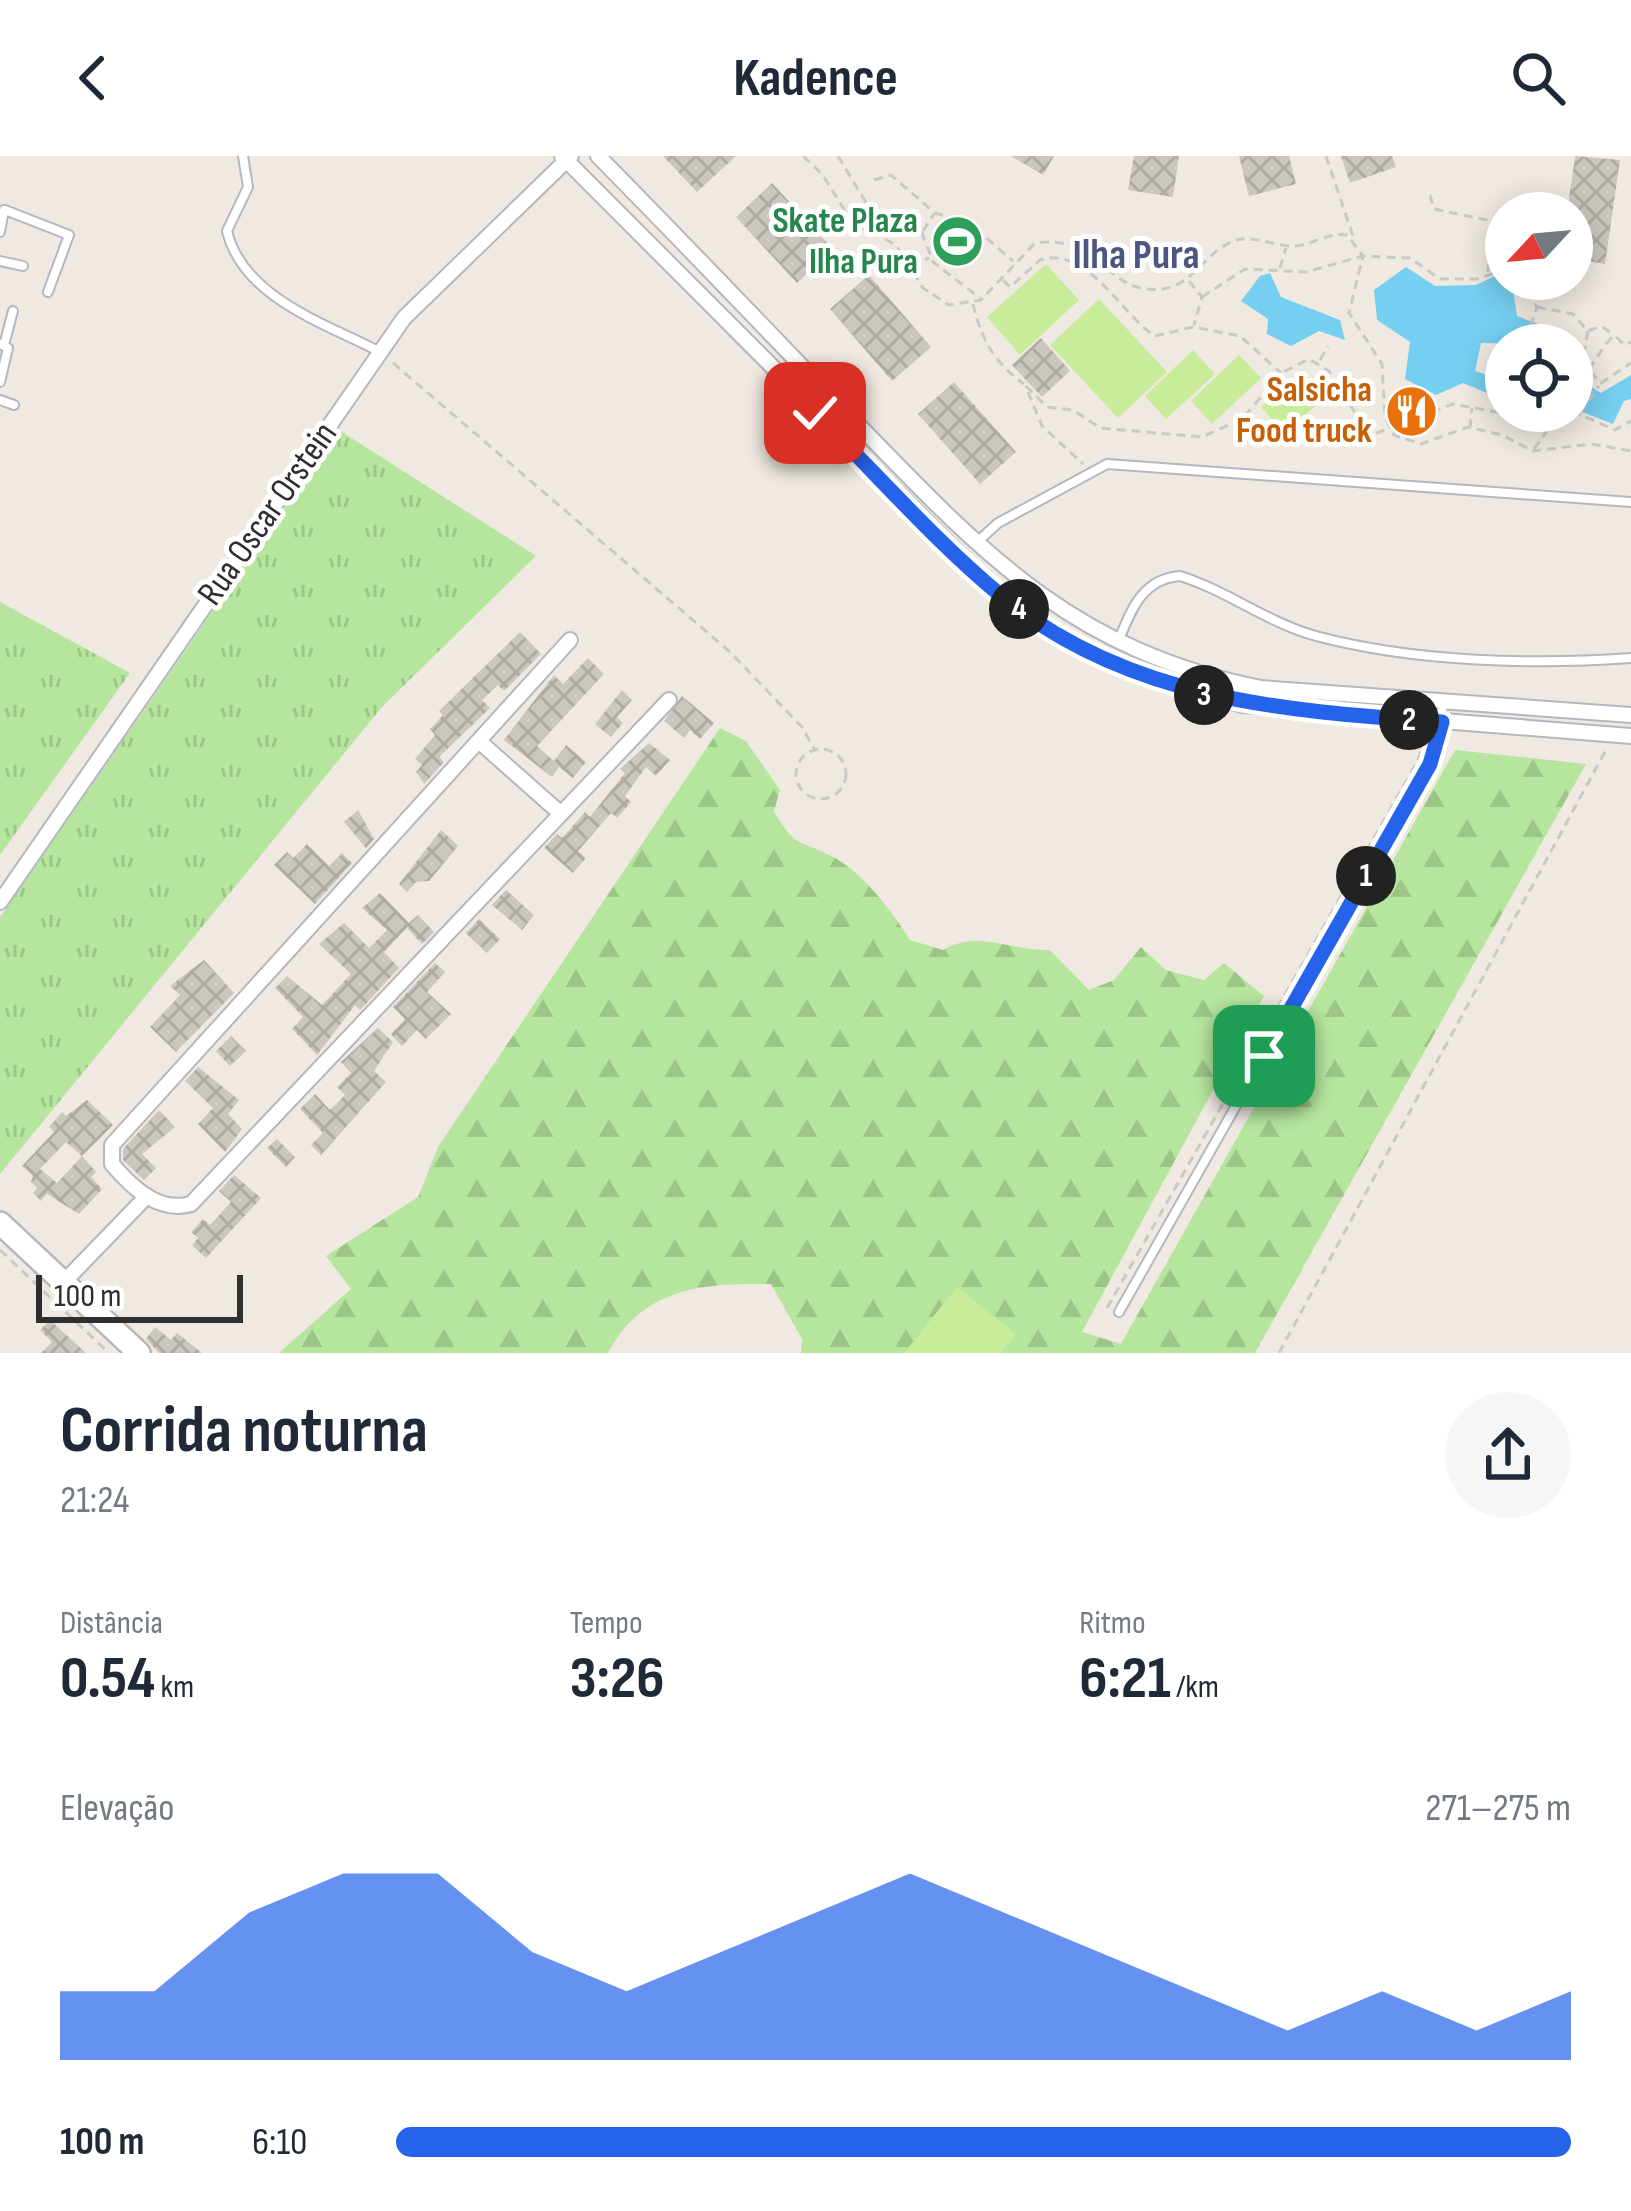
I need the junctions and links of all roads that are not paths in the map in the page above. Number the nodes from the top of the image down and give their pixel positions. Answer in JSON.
{"nodes":[{"id":1,"x":243,"y":156,"type":"edge"},
{"id":2,"x":598,"y":156,"type":"edge"},
{"id":3,"x":566,"y":157,"type":"edge"},
{"id":4,"x":2,"y":210,"type":"edge"},
{"id":5,"x":0,"y":232,"type":"edge"},
{"id":6,"x":0,"y":261,"type":"edge"},
{"id":7,"x":23,"y":266,"type":"dead end"},
{"id":8,"x":48,"y":292,"type":"dead end"},
{"id":9,"x":13,"y":310,"type":"dead end"},
{"id":10,"x":2,"y":344,"type":"edge"},
{"id":11,"x":380,"y":352,"type":"junction"},
{"id":12,"x":0,"y":382,"type":"edge"},
{"id":13,"x":0,"y":400,"type":"edge"},
{"id":14,"x":14,"y":405,"type":"dead end"},
{"id":15,"x":879,"y":446,"type":"junction"},
{"id":16,"x":863,"y":460,"type":"junction"},
{"id":17,"x":901,"y":468,"type":"junction"},
{"id":18,"x":884,"y":482,"type":"junction"},
{"id":19,"x":1631,"y":502,"type":"edge"},
{"id":20,"x":975,"y":544,"type":"junction"},
{"id":21,"x":570,"y":640,"type":"dead end"},
{"id":22,"x":1118,"y":644,"type":"junction"},
{"id":23,"x":1631,"y":658,"type":"edge"},
{"id":24,"x":669,"y":700,"type":"dead end"},
{"id":25,"x":1444,"y":702,"type":"junction"},
{"id":26,"x":1631,"y":715,"type":"edge"},
{"id":27,"x":1442,"y":722,"type":"junction"},
{"id":28,"x":1631,"y":736,"type":"edge"},
{"id":29,"x":481,"y":743,"type":"junction"},
{"id":30,"x":560,"y":813,"type":"junction"},
{"id":31,"x":0,"y":902,"type":"edge"},
{"id":32,"x":147,"y":1196,"type":"junction"},
{"id":33,"x":0,"y":1223,"type":"edge"},
{"id":34,"x":62,"y":1284,"type":"junction"},
{"id":35,"x":1119,"y":1312,"type":"dead end"},
{"id":36,"x":139,"y":1353,"type":"edge"}],
"edges":[{"from":1,"to":11,"type":"lane"},
{"from":2,"to":15,"type":"street"},
{"from":3,"to":11,"type":"street","name":"Rua Oscar Orstein"},
{"from":3,"to":16,"type":"street"},
{"from":4,"to":5,"type":"lane"},
{"from":4,"to":8,"type":"lane"},
{"from":6,"to":7,"type":"lane"},
{"from":9,"to":10,"type":"lane"},
{"from":10,"to":12,"type":"lane"},
{"from":11,"to":31,"type":"street","name":"Rua Oscar Orstein"},
{"from":13,"to":14,"type":"lane"},
{"from":15,"to":16,"type":"street"},
{"from":15,"to":17,"type":"street"},
{"from":16,"to":18,"type":"street"},
{"from":17,"to":18,"type":"street"},
{"from":17,"to":20,"type":"street"},
{"from":18,"to":27,"type":"street"},
{"from":19,"to":20,"type":"lane"},
{"from":20,"to":22,"type":"street"},
{"from":21,"to":29,"type":"street"},
{"from":22,"to":23,"type":"lane"},
{"from":22,"to":25,"type":"street"},
{"from":24,"to":30,"type":"street"},
{"from":25,"to":26,"type":"street"},
{"from":25,"to":27,"type":"lane"},
{"from":27,"to":28,"type":"street"},
{"from":27,"to":35,"type":"lane"},
{"from":29,"to":30,"type":"street"},
{"from":29,"to":32,"type":"street"},
{"from":30,"to":32,"type":"street"},
{"from":32,"to":34,"type":"street"},
{"from":33,"to":34,"type":"main road"},
{"from":34,"to":36,"type":"main road"}]}
